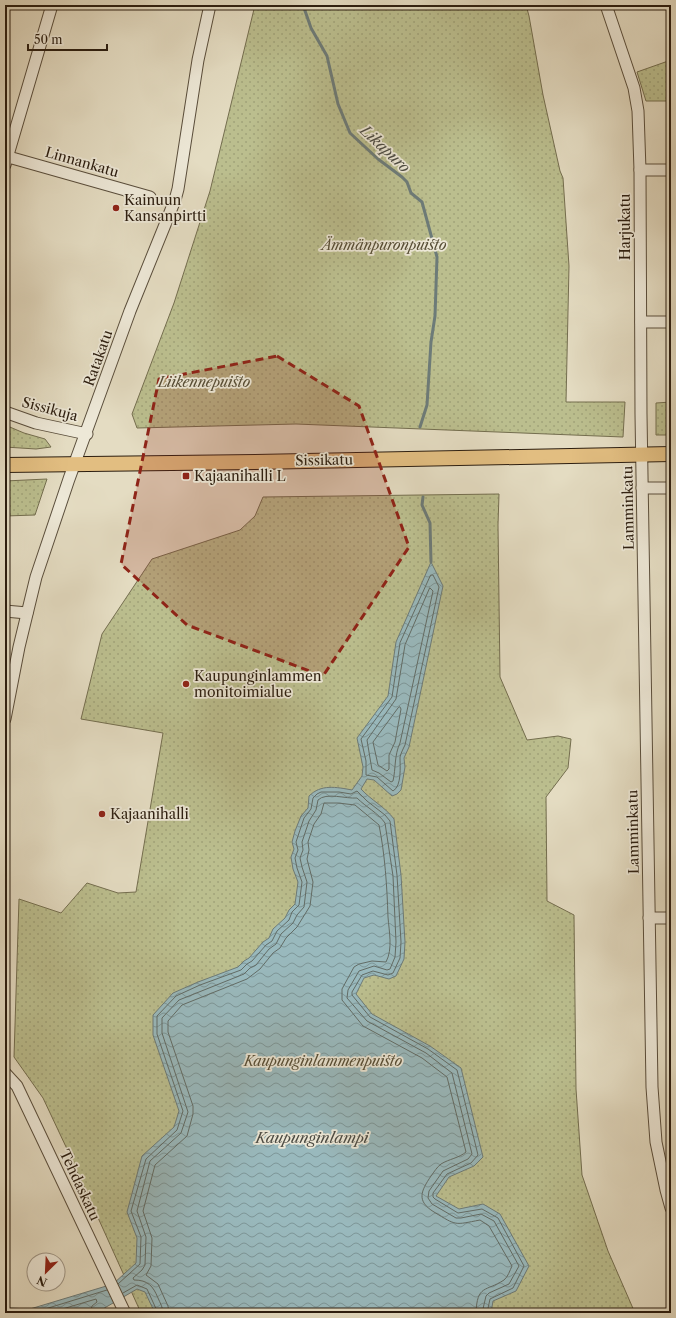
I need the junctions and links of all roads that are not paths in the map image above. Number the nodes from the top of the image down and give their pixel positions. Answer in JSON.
{"nodes":[{"id":1,"x":52,"y":5,"type":"edge"},
{"id":2,"x":210,"y":5,"type":"edge"},
{"id":3,"x":606,"y":5,"type":"edge"},
{"id":4,"x":6,"y":159,"type":"edge"},
{"id":5,"x":640,"y":170,"type":"junction"},
{"id":6,"x":671,"y":170,"type":"edge"},
{"id":7,"x":150,"y":197,"type":"dead end"},
{"id":8,"x":641,"y":322,"type":"junction"},
{"id":9,"x":671,"y":322,"type":"edge"},
{"id":10,"x":5,"y":412,"type":"edge"},
{"id":11,"x":87,"y":434,"type":"junction"},
{"id":12,"x":642,"y":454,"type":"junction"},
{"id":13,"x":671,"y":454,"type":"edge"},
{"id":14,"x":75,"y":463,"type":"junction"},
{"id":15,"x":5,"y":464,"type":"edge"},
{"id":16,"x":642,"y":488,"type":"junction"},
{"id":17,"x":671,"y":488,"type":"edge"},
{"id":18,"x":5,"y":611,"type":"edge"},
{"id":19,"x":27,"y":612,"type":"junction"},
{"id":20,"x":5,"y":719,"type":"edge"},
{"id":21,"x":649,"y":918,"type":"junction"},
{"id":22,"x":671,"y":918,"type":"edge"},
{"id":23,"x":5,"y":1073,"type":"edge"},
{"id":24,"x":671,"y":1208,"type":"edge"},
{"id":25,"x":124,"y":1312,"type":"edge"}],
"edges":[{"from":1,"to":4,"type":"street"},
{"from":2,"to":11,"type":"street","name":"Ratakatu"},
{"from":3,"to":5,"type":"street","name":"Harjukatu"},
{"from":4,"to":7,"type":"street","name":"Linnankatu"},
{"from":5,"to":6,"type":"street"},
{"from":5,"to":8,"type":"street","name":"Harjukatu"},
{"from":8,"to":9,"type":"street"},
{"from":8,"to":12,"type":"street","name":"Harjukatu"},
{"from":10,"to":11,"type":"street","name":"Sissikuja"},
{"from":11,"to":14,"type":"street","name":"Ratakatu"},
{"from":12,"to":13,"type":"main road","name":"Sissikatu"},
{"from":12,"to":14,"type":"main road","name":"Sissikatu"},
{"from":12,"to":16,"type":"street","name":"Lamminkatu"},
{"from":14,"to":15,"type":"main road","name":"Sissikatu"},
{"from":14,"to":19,"type":"street","name":"Ratakatu"},
{"from":16,"to":17,"type":"street"},
{"from":16,"to":21,"type":"street","name":"Lamminkatu"},
{"from":18,"to":19,"type":"street"},
{"from":19,"to":20,"type":"street","name":"Ratakatu"},
{"from":21,"to":22,"type":"street"},
{"from":21,"to":24,"type":"street","name":"Lamminkatu"},
{"from":23,"to":25,"type":"street","name":"Tehdaskatu"}]}
